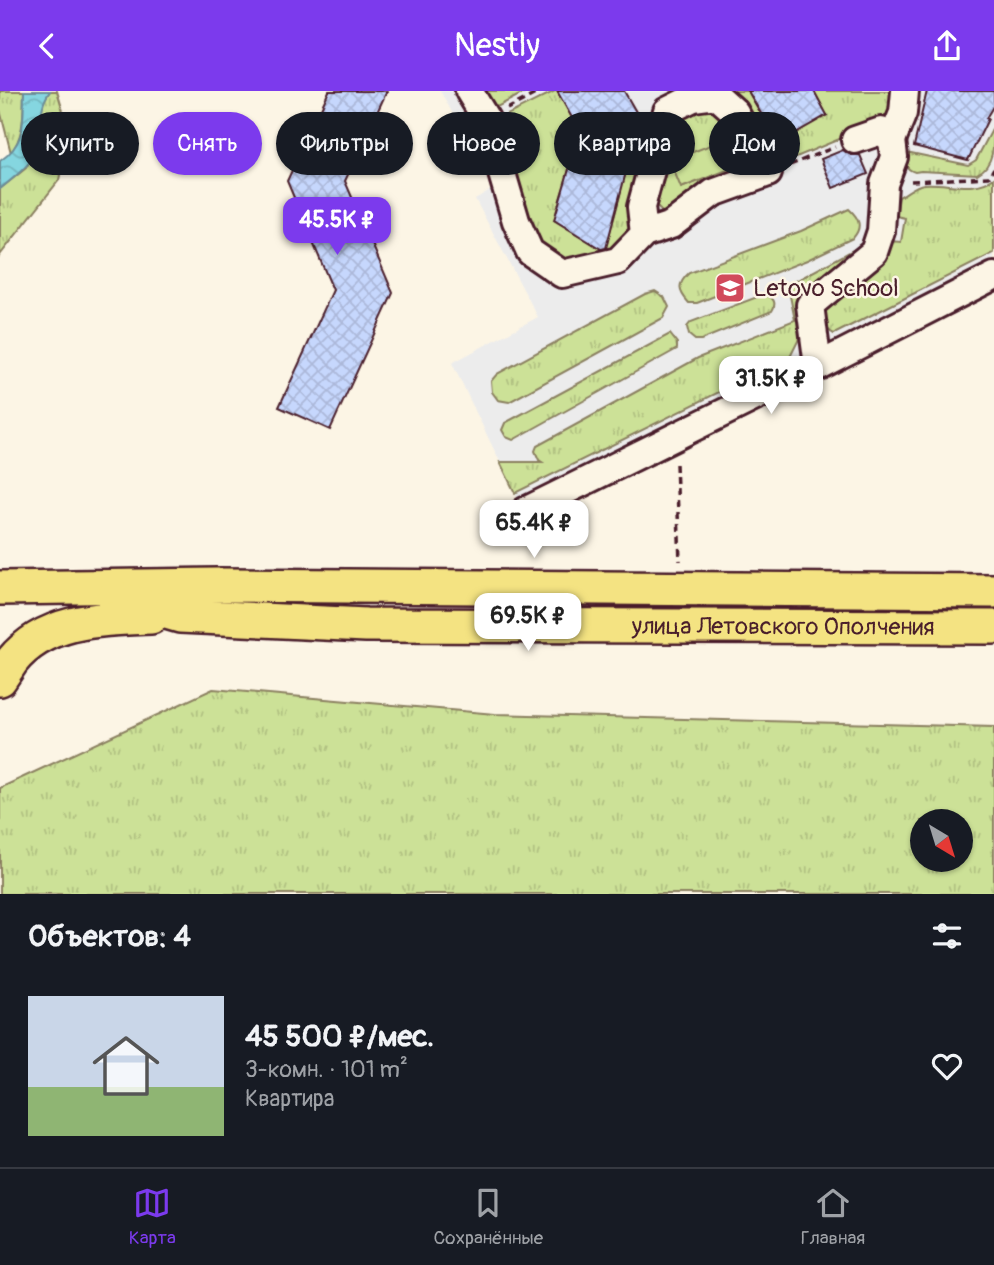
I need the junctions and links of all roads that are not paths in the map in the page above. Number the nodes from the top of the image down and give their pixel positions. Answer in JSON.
{"nodes":[{"id":1,"x":469,"y":91,"type":"edge"},
{"id":2,"x":905,"y":91,"type":"edge"},
{"id":3,"x":855,"y":140,"type":"road end"},
{"id":4,"x":892,"y":140,"type":"junction"},
{"id":5,"x":644,"y":234,"type":"junction"},
{"id":6,"x":994,"y":276,"type":"edge"},
{"id":7,"x":818,"y":366,"type":"junction"},
{"id":8,"x":525,"y":511,"type":"dead end"},
{"id":9,"x":74,"y":586,"type":"junction"},
{"id":10,"x":0,"y":588,"type":"edge"},
{"id":11,"x":994,"y":591,"type":"edge"},
{"id":12,"x":180,"y":616,"type":"junction"},
{"id":13,"x":994,"y":627,"type":"edge"},
{"id":14,"x":0,"y":680,"type":"edge"}],
"edges":[{"from":1,"to":5,"type":"street"},
{"from":2,"to":4,"type":"street"},
{"from":3,"to":4,"type":"street"},
{"from":4,"to":7,"type":"street"},
{"from":5,"to":5,"type":"street"},
{"from":6,"to":7,"type":"street"},
{"from":7,"to":8,"type":"street"},
{"from":9,"to":10,"type":"main road","name":"улица Летовского Ополчения"},
{"from":9,"to":11,"type":"main road","name":"улица Летовского Ополчения"},
{"from":9,"to":12,"type":"main road","name":"улица Летовского Ополчения"},
{"from":12,"to":13,"type":"main road","name":"улица Летовского Ополчения"},
{"from":12,"to":14,"type":"main road"}]}
